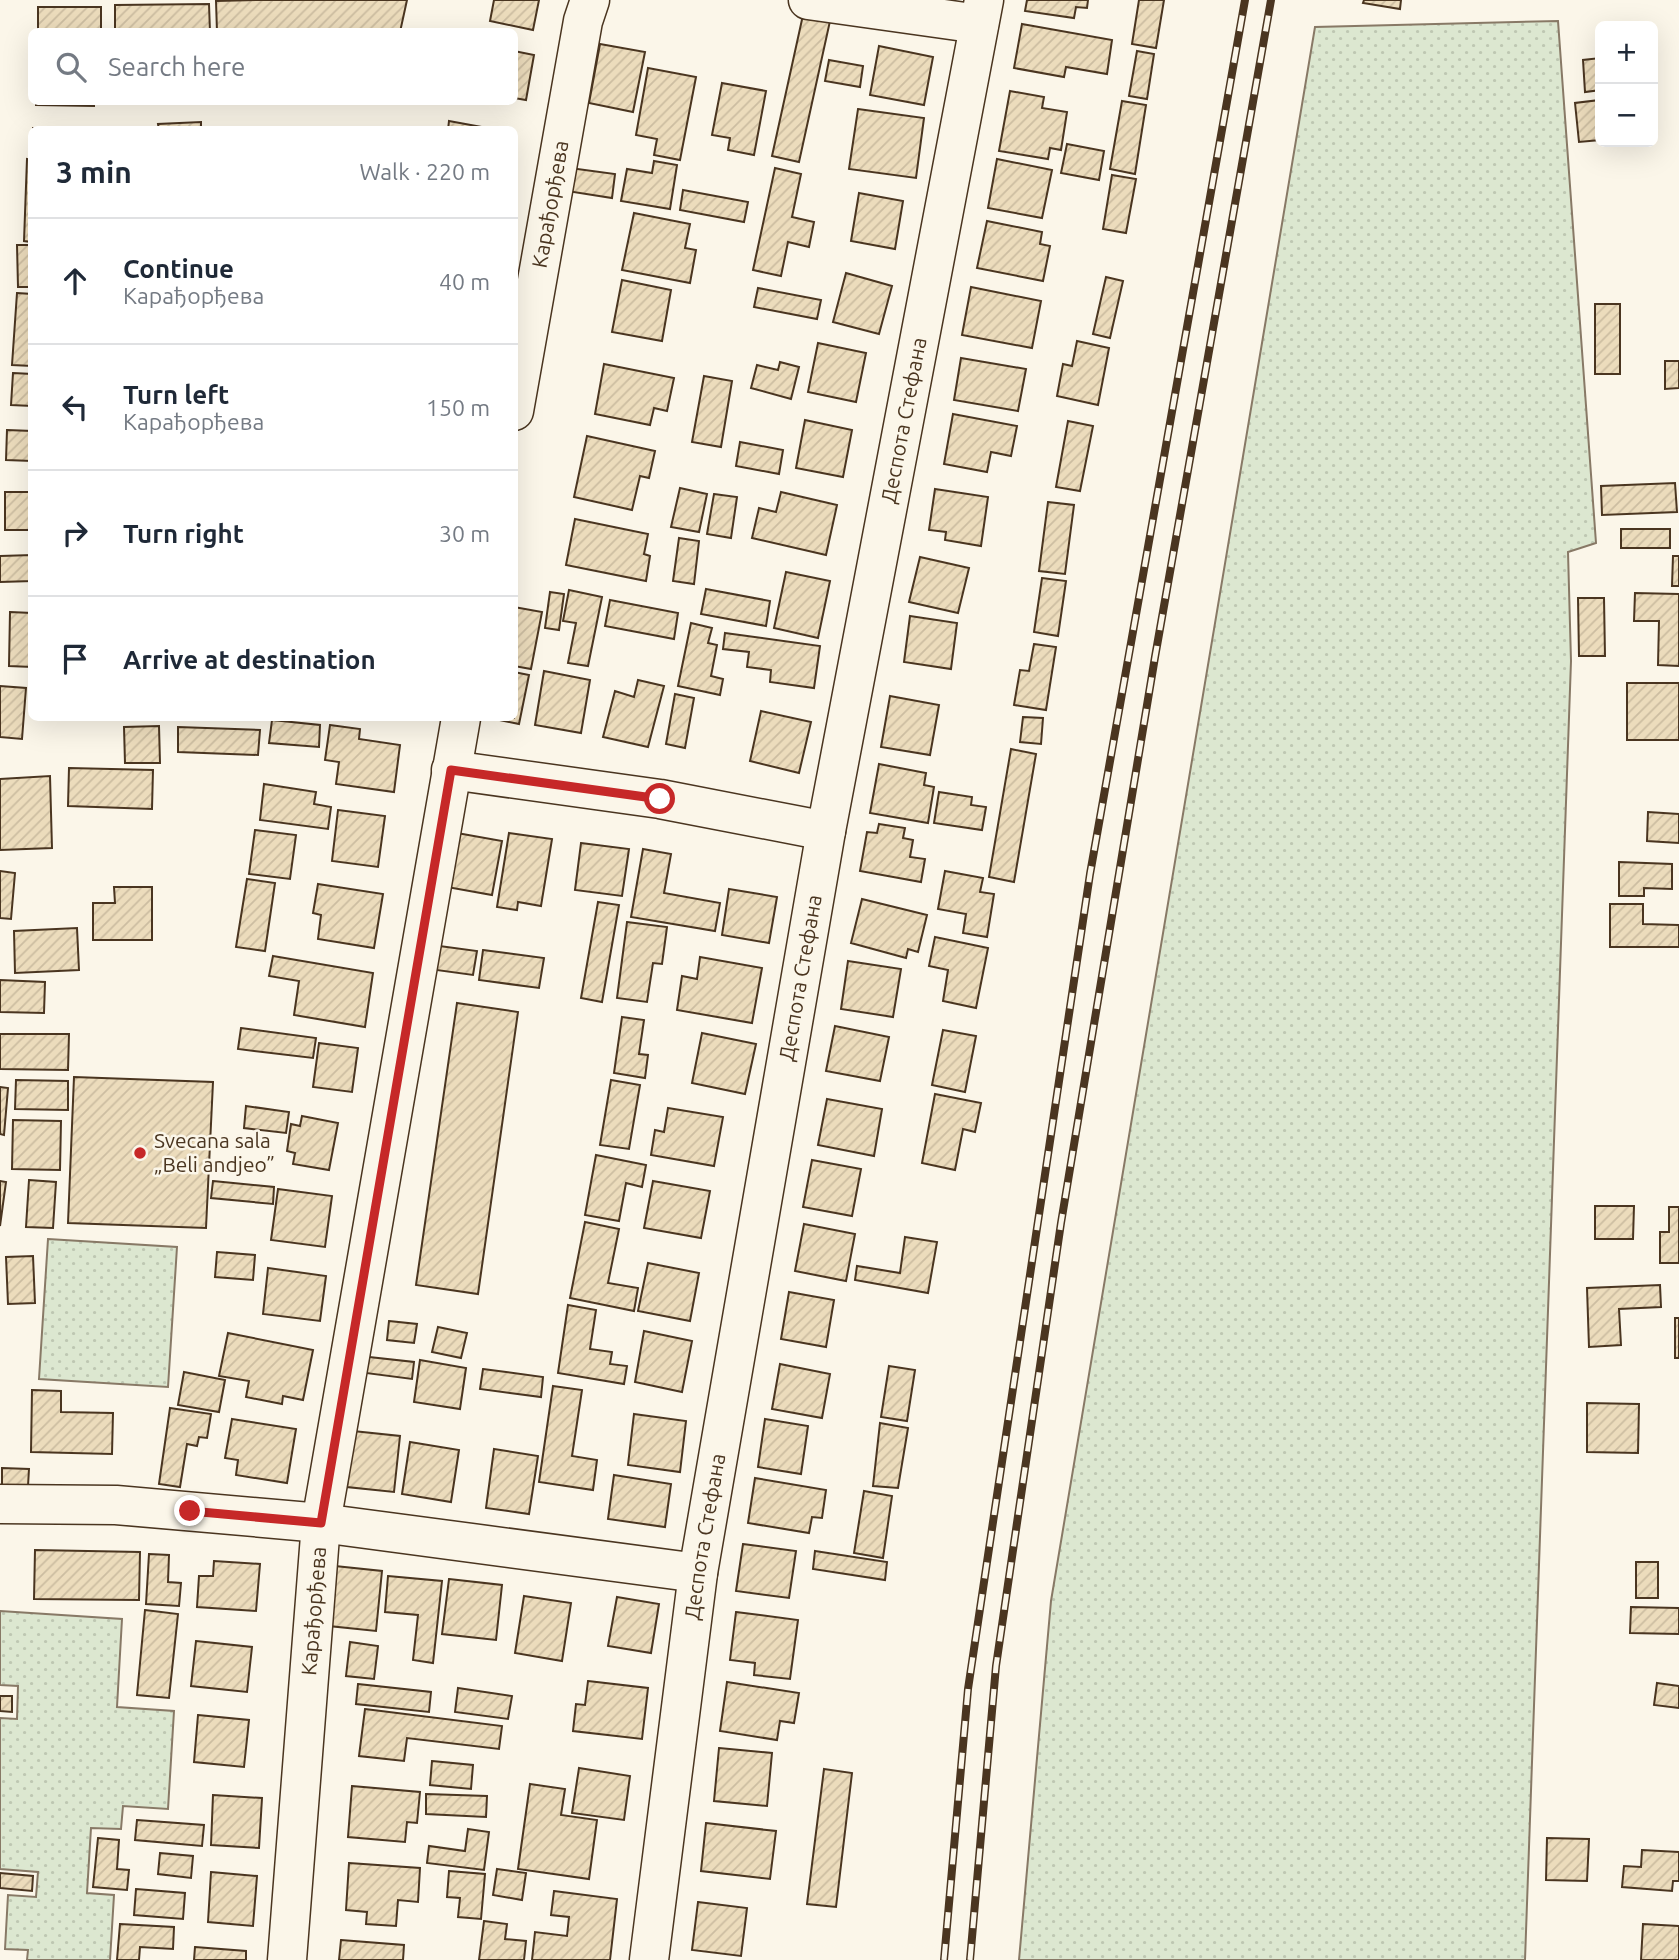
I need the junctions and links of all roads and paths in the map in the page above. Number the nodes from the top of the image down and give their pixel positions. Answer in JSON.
{"nodes":[{"id":1,"x":590,"y":0,"type":"edge"},
{"id":2,"x":808,"y":0,"type":"edge"},
{"id":3,"x":981,"y":12,"type":"edge"},
{"id":4,"x":518,"y":389,"type":"edge"},
{"id":5,"x":460,"y":721,"type":"edge"},
{"id":6,"x":451,"y":770,"type":"junction"},
{"id":7,"x":826,"y":831,"type":"junction"},
{"id":8,"x":0,"y":1504,"type":"edge"},
{"id":9,"x":321,"y":1523,"type":"junction"},
{"id":10,"x":698,"y":1573,"type":"junction"},
{"id":11,"x":288,"y":1960,"type":"edge"},
{"id":12,"x":649,"y":1960,"type":"edge"}],
"edges":[{"from":1,"to":4,"type":"street","name":"Карађорђева"},
{"from":2,"to":3,"type":"street"},
{"from":3,"to":7,"type":"street","name":"Деспота Стефана"},
{"from":5,"to":6,"type":"street","name":"Карађорђева"},
{"from":6,"to":7,"type":"street"},
{"from":6,"to":9,"type":"street","name":"Карађорђева"},
{"from":7,"to":10,"type":"street","name":"Деспота Стефана"},
{"from":8,"to":9,"type":"street"},
{"from":9,"to":10,"type":"street"},
{"from":9,"to":11,"type":"street","name":"Карађорђева"},
{"from":10,"to":12,"type":"street","name":"Деспота Стефана"}]}
